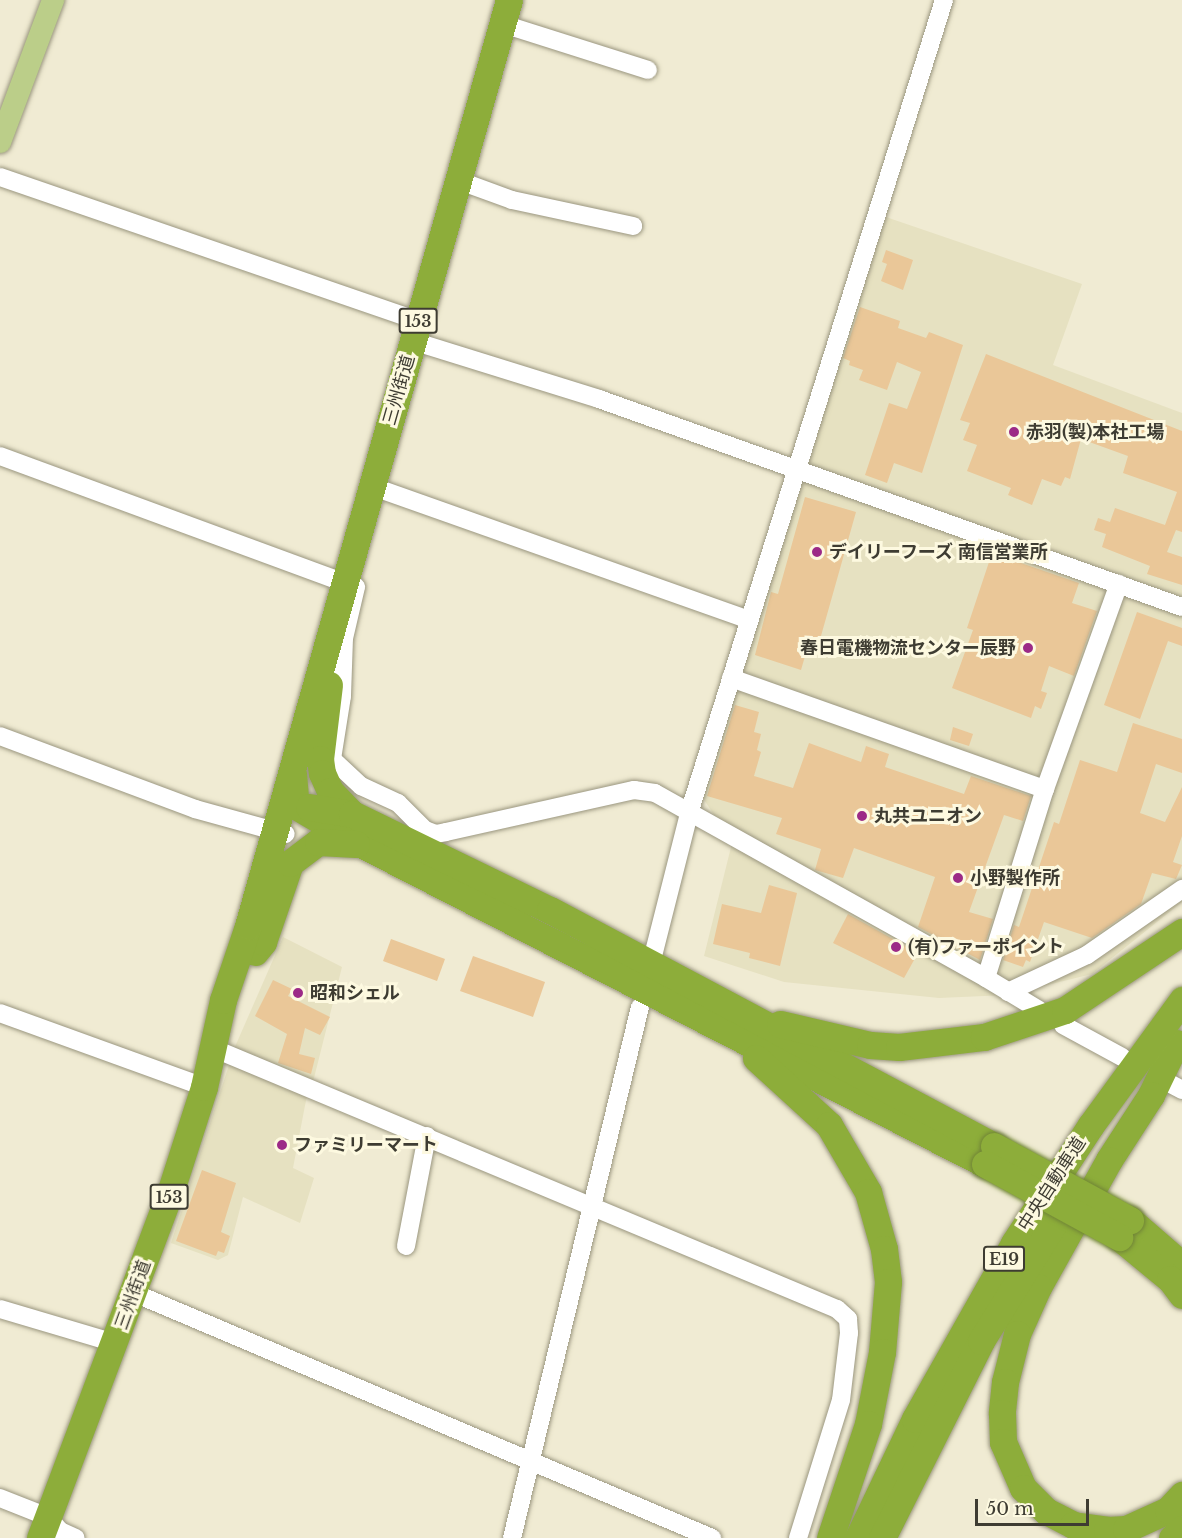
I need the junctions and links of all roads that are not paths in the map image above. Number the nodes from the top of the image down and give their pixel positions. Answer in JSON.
{"nodes":[{"id":1,"x":53,"y":0,"type":"edge"},
{"id":2,"x":944,"y":0,"type":"edge"},
{"id":3,"x":506,"y":12,"type":"edge"},
{"id":4,"x":648,"y":69,"type":"dead end"},
{"id":5,"x":0,"y":142,"type":"edge"},
{"id":6,"x":0,"y":177,"type":"edge"},
{"id":7,"x":460,"y":181,"type":"junction"},
{"id":8,"x":633,"y":226,"type":"dead end"},
{"id":9,"x":416,"y":331,"type":"junction"},
{"id":10,"x":0,"y":456,"type":"edge"},
{"id":11,"x":794,"y":470,"type":"junction"},
{"id":12,"x":371,"y":486,"type":"junction"},
{"id":13,"x":344,"y":582,"type":"junction"},
{"id":14,"x":1119,"y":584,"type":"junction"},
{"id":15,"x":1182,"y":607,"type":"edge"},
{"id":16,"x":749,"y":620,"type":"junction"},
{"id":17,"x":328,"y":642,"type":"junction"},
{"id":18,"x":731,"y":678,"type":"junction"},
{"id":19,"x":329,"y":685,"type":"junction"},
{"id":20,"x":0,"y":736,"type":"edge"},
{"id":21,"x":295,"y":750,"type":"junction"},
{"id":22,"x":1045,"y":789,"type":"junction"},
{"id":23,"x":296,"y":806,"type":"junction"},
{"id":24,"x":690,"y":810,"type":"junction"},
{"id":25,"x":352,"y":814,"type":"junction"},
{"id":26,"x":281,"y":833,"type":"junction"},
{"id":27,"x":361,"y":844,"type":"junction"},
{"id":28,"x":1182,"y":889,"type":"edge"},
{"id":29,"x":1182,"y":932,"type":"edge"},
{"id":30,"x":255,"y":952,"type":"junction"},
{"id":31,"x":654,"y":952,"type":"dead end"},
{"id":32,"x":986,"y":978,"type":"junction"},
{"id":33,"x":1008,"y":992,"type":"junction"},
{"id":34,"x":1182,"y":1000,"type":"edge"},
{"id":35,"x":640,"y":1007,"type":"dead end"},
{"id":36,"x":1039,"y":1010,"type":"dead end"},
{"id":37,"x":0,"y":1013,"type":"edge"},
{"id":38,"x":746,"y":1017,"type":"junction"},
{"id":39,"x":1063,"y":1024,"type":"dead end"},
{"id":40,"x":725,"y":1033,"type":"junction"},
{"id":41,"x":1179,"y":1039,"type":"edge"},
{"id":42,"x":215,"y":1049,"type":"junction"},
{"id":43,"x":1122,"y":1057,"type":"dead end"},
{"id":44,"x":204,"y":1087,"type":"junction"},
{"id":45,"x":427,"y":1137,"type":"junction"},
{"id":46,"x":990,"y":1155,"type":"junction"},
{"id":47,"x":592,"y":1206,"type":"junction"},
{"id":48,"x":1125,"y":1229,"type":"junction"},
{"id":49,"x":406,"y":1246,"type":"dead end"},
{"id":50,"x":1182,"y":1265,"type":"edge"},
{"id":51,"x":134,"y":1293,"type":"junction"},
{"id":52,"x":1182,"y":1296,"type":"edge"},
{"id":53,"x":0,"y":1309,"type":"edge"},
{"id":54,"x":115,"y":1343,"type":"junction"},
{"id":55,"x":531,"y":1462,"type":"junction"},
{"id":56,"x":1182,"y":1495,"type":"edge"},
{"id":57,"x":0,"y":1498,"type":"edge"},
{"id":58,"x":44,"y":1528,"type":"edge"},
{"id":59,"x":1182,"y":1529,"type":"edge"},
{"id":60,"x":76,"y":1538,"type":"edge"},
{"id":61,"x":512,"y":1538,"type":"edge"},
{"id":62,"x":712,"y":1538,"type":"edge"},
{"id":63,"x":798,"y":1538,"type":"edge"},
{"id":64,"x":830,"y":1538,"type":"edge"},
{"id":65,"x":858,"y":1538,"type":"edge"},
{"id":66,"x":882,"y":1538,"type":"edge"},
{"id":67,"x":1172,"y":1538,"type":"edge"}],
"edges":[{"from":1,"to":5,"type":"main road"},
{"from":2,"to":11,"type":"street"},
{"from":3,"to":4,"type":"street"},
{"from":3,"to":7,"type":"highway","name":"三州街道","number":"153"},
{"from":6,"to":9,"type":"street"},
{"from":7,"to":8,"type":"street"},
{"from":7,"to":9,"type":"highway","name":"三州街道","number":"153"},
{"from":9,"to":11,"type":"street"},
{"from":9,"to":12,"type":"highway","name":"三州街道","number":"153"},
{"from":10,"to":13,"type":"street"},
{"from":11,"to":14,"type":"street"},
{"from":11,"to":16,"type":"street"},
{"from":12,"to":13,"type":"highway","name":"三州街道","number":"153"},
{"from":12,"to":16,"type":"street"},
{"from":13,"to":17,"type":"highway","name":"三州街道","number":"153"},
{"from":13,"to":24,"type":"street"},
{"from":14,"to":15,"type":"street"},
{"from":14,"to":22,"type":"street"},
{"from":16,"to":18,"type":"street"},
{"from":17,"to":19,"type":"highway","name":"三州街道","number":"153"},
{"from":17,"to":21,"type":"highway","name":"三州街道","number":"153"},
{"from":18,"to":22,"type":"street"},
{"from":18,"to":24,"type":"street"},
{"from":19,"to":23,"type":"highway","name":"三州街道","number":"153"},
{"from":19,"to":25,"type":"highway"},
{"from":20,"to":26,"type":"street"},
{"from":21,"to":23,"type":"highway"},
{"from":21,"to":26,"type":"highway","name":"三州街道","number":"153"},
{"from":22,"to":32,"type":"street"},
{"from":23,"to":25,"type":"highway"},
{"from":23,"to":26,"type":"highway"},
{"from":23,"to":27,"type":"highway"},
{"from":24,"to":31,"type":"street"},
{"from":24,"to":32,"type":"street"},
{"from":25,"to":38,"type":"highway"},
{"from":26,"to":30,"type":"highway","name":"三州街道","number":"153"},
{"from":26,"to":42,"type":"highway","name":"三州街道","number":"153"},
{"from":27,"to":30,"type":"highway"},
{"from":27,"to":40,"type":"highway"},
{"from":28,"to":33,"type":"street"},
{"from":29,"to":38,"type":"highway"},
{"from":30,"to":42,"type":"highway","name":"三州街道","number":"153"},
{"from":32,"to":33,"type":"street"},
{"from":33,"to":36,"type":"street"},
{"from":34,"to":65,"type":"highway","name":"中央自動車道","number":"E19"},
{"from":35,"to":47,"type":"street"},
{"from":37,"to":44,"type":"street"},
{"from":38,"to":46,"type":"highway"},
{"from":39,"to":43,"type":"street"},
{"from":40,"to":46,"type":"highway"},
{"from":40,"to":64,"type":"highway"},
{"from":41,"to":56,"type":"highway"},
{"from":41,"to":66,"type":"highway","name":"中央自動車道","number":"E19"},
{"from":42,"to":44,"type":"highway","name":"三州街道","number":"153"},
{"from":42,"to":45,"type":"street"},
{"from":44,"to":51,"type":"highway","name":"三州街道","number":"153"},
{"from":45,"to":47,"type":"street"},
{"from":45,"to":49,"type":"street"},
{"from":46,"to":48,"type":"highway","bridge":true},
{"from":47,"to":55,"type":"street"},
{"from":47,"to":63,"type":"street"},
{"from":48,"to":50,"type":"highway"},
{"from":48,"to":52,"type":"highway"},
{"from":51,"to":54,"type":"highway","name":"三州街道","number":"153"},
{"from":51,"to":55,"type":"street"},
{"from":53,"to":54,"type":"street"},
{"from":54,"to":58,"type":"highway","name":"三州街道","number":"153"},
{"from":55,"to":61,"type":"street"},
{"from":55,"to":62,"type":"street"},
{"from":57,"to":58,"type":"street"},
{"from":58,"to":60,"type":"street"},
{"from":59,"to":67,"type":"highway"}]}
